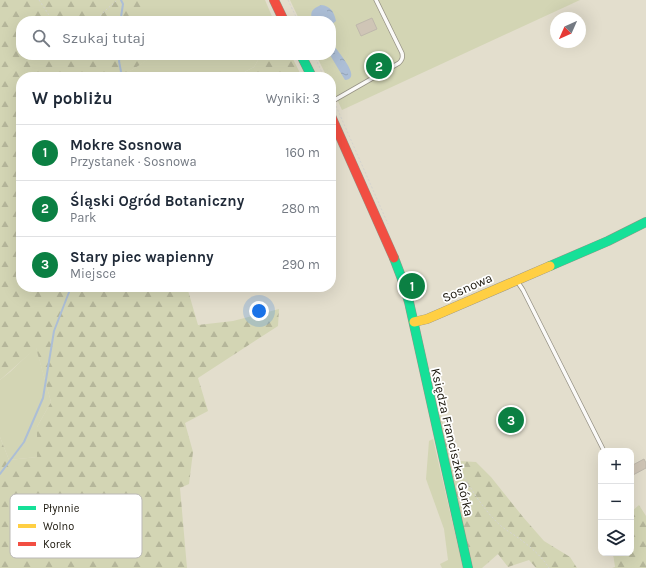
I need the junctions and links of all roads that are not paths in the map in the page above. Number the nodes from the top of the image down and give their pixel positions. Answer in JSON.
{"nodes":[{"id":1,"x":274,"y":0,"type":"edge"},
{"id":2,"x":376,"y":0,"type":"edge"},
{"id":3,"x":282,"y":16,"type":"edge"},
{"id":4,"x":304,"y":60,"type":"edge"},
{"id":5,"x":310,"y":72,"type":"edge"},
{"id":6,"x":336,"y":99,"type":"edge"},
{"id":7,"x":336,"y":127,"type":"edge"},
{"id":8,"x":646,"y":222,"type":"edge"},
{"id":9,"x":516,"y":280,"type":"junction"},
{"id":10,"x":414,"y":322,"type":"junction"},
{"id":11,"x":602,"y":448,"type":"edge"},
{"id":12,"x":468,"y":568,"type":"edge"}],
"edges":[{"from":1,"to":3,"type":"street"},
{"from":2,"to":6,"type":"lane"},
{"from":4,"to":5,"type":"street"},
{"from":7,"to":10,"type":"street"},
{"from":8,"to":9,"type":"street","name":"Sosnowa"},
{"from":9,"to":10,"type":"street","name":"Sosnowa"},
{"from":9,"to":11,"type":"lane"},
{"from":10,"to":12,"type":"street","name":"Księdza Franciszka Górka"}]}
